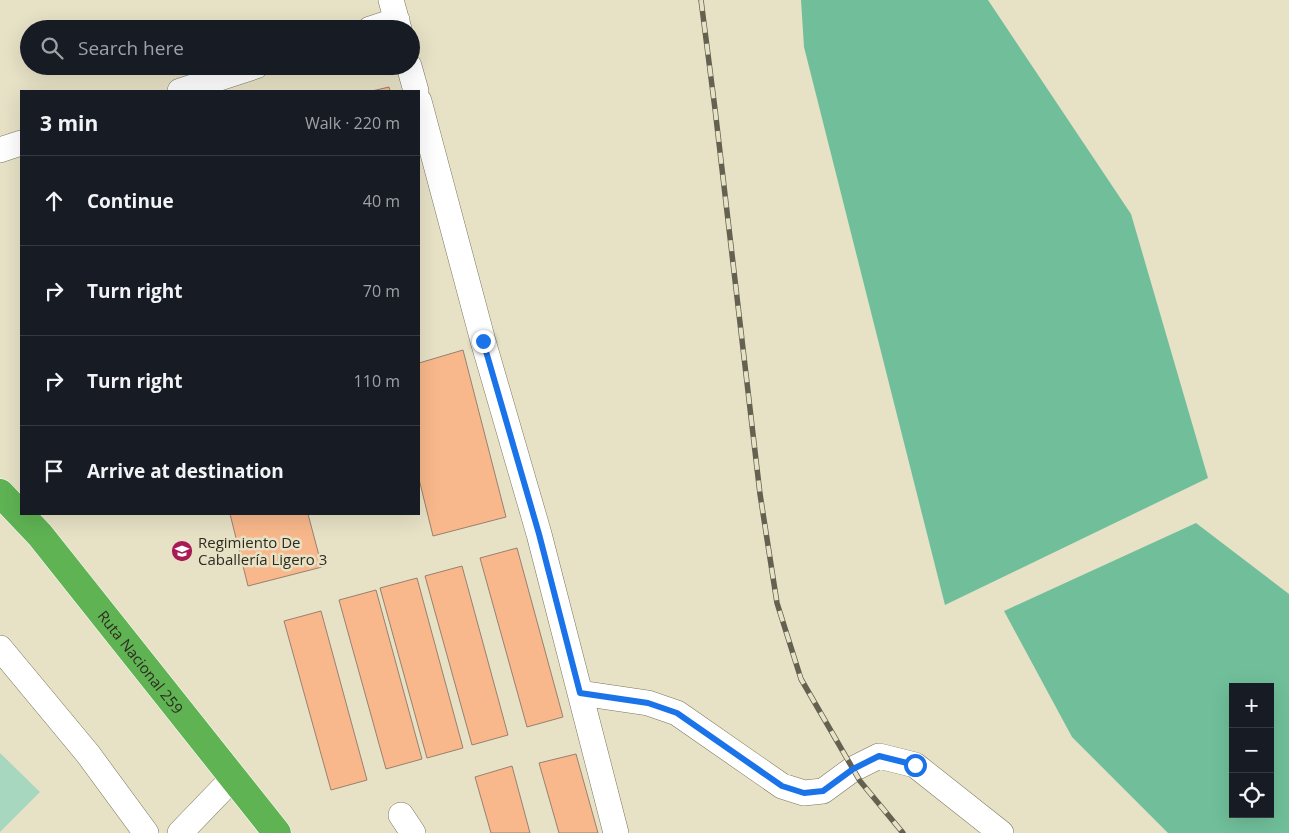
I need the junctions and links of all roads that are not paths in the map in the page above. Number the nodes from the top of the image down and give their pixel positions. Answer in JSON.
{"nodes":[{"id":1,"x":229,"y":75,"type":"edge"},
{"id":2,"x":412,"y":75,"type":"edge"},
{"id":3,"x":183,"y":90,"type":"edge"},
{"id":4,"x":416,"y":90,"type":"edge"},
{"id":5,"x":420,"y":106,"type":"edge"},
{"id":6,"x":20,"y":144,"type":"edge"},
{"id":7,"x":0,"y":150,"type":"edge"},
{"id":8,"x":0,"y":494,"type":"edge"},
{"id":9,"x":20,"y":514,"type":"edge"},
{"id":10,"x":20,"y":515,"type":"edge"},
{"id":11,"x":0,"y":648,"type":"edge"},
{"id":12,"x":580,"y":693,"type":"junction"},
{"id":13,"x":233,"y":778,"type":"junction"},
{"id":14,"x":146,"y":833,"type":"edge"},
{"id":15,"x":180,"y":833,"type":"edge"},
{"id":16,"x":277,"y":833,"type":"edge"},
{"id":17,"x":616,"y":833,"type":"edge"},
{"id":18,"x":1001,"y":833,"type":"edge"}],
"edges":[{"from":1,"to":3,"type":"lane"},
{"from":2,"to":4,"type":"lane"},
{"from":5,"to":12,"type":"lane"},
{"from":6,"to":7,"type":"lane"},
{"from":8,"to":9,"type":"highway","name":"Ruta Nacional 259"},
{"from":10,"to":13,"type":"highway","name":"Ruta Nacional 259"},
{"from":11,"to":14,"type":"lane"},
{"from":12,"to":17,"type":"lane"},
{"from":12,"to":18,"type":"lane"},
{"from":13,"to":15,"type":"lane"},
{"from":13,"to":16,"type":"highway","name":"Ruta Nacional 259"}]}
